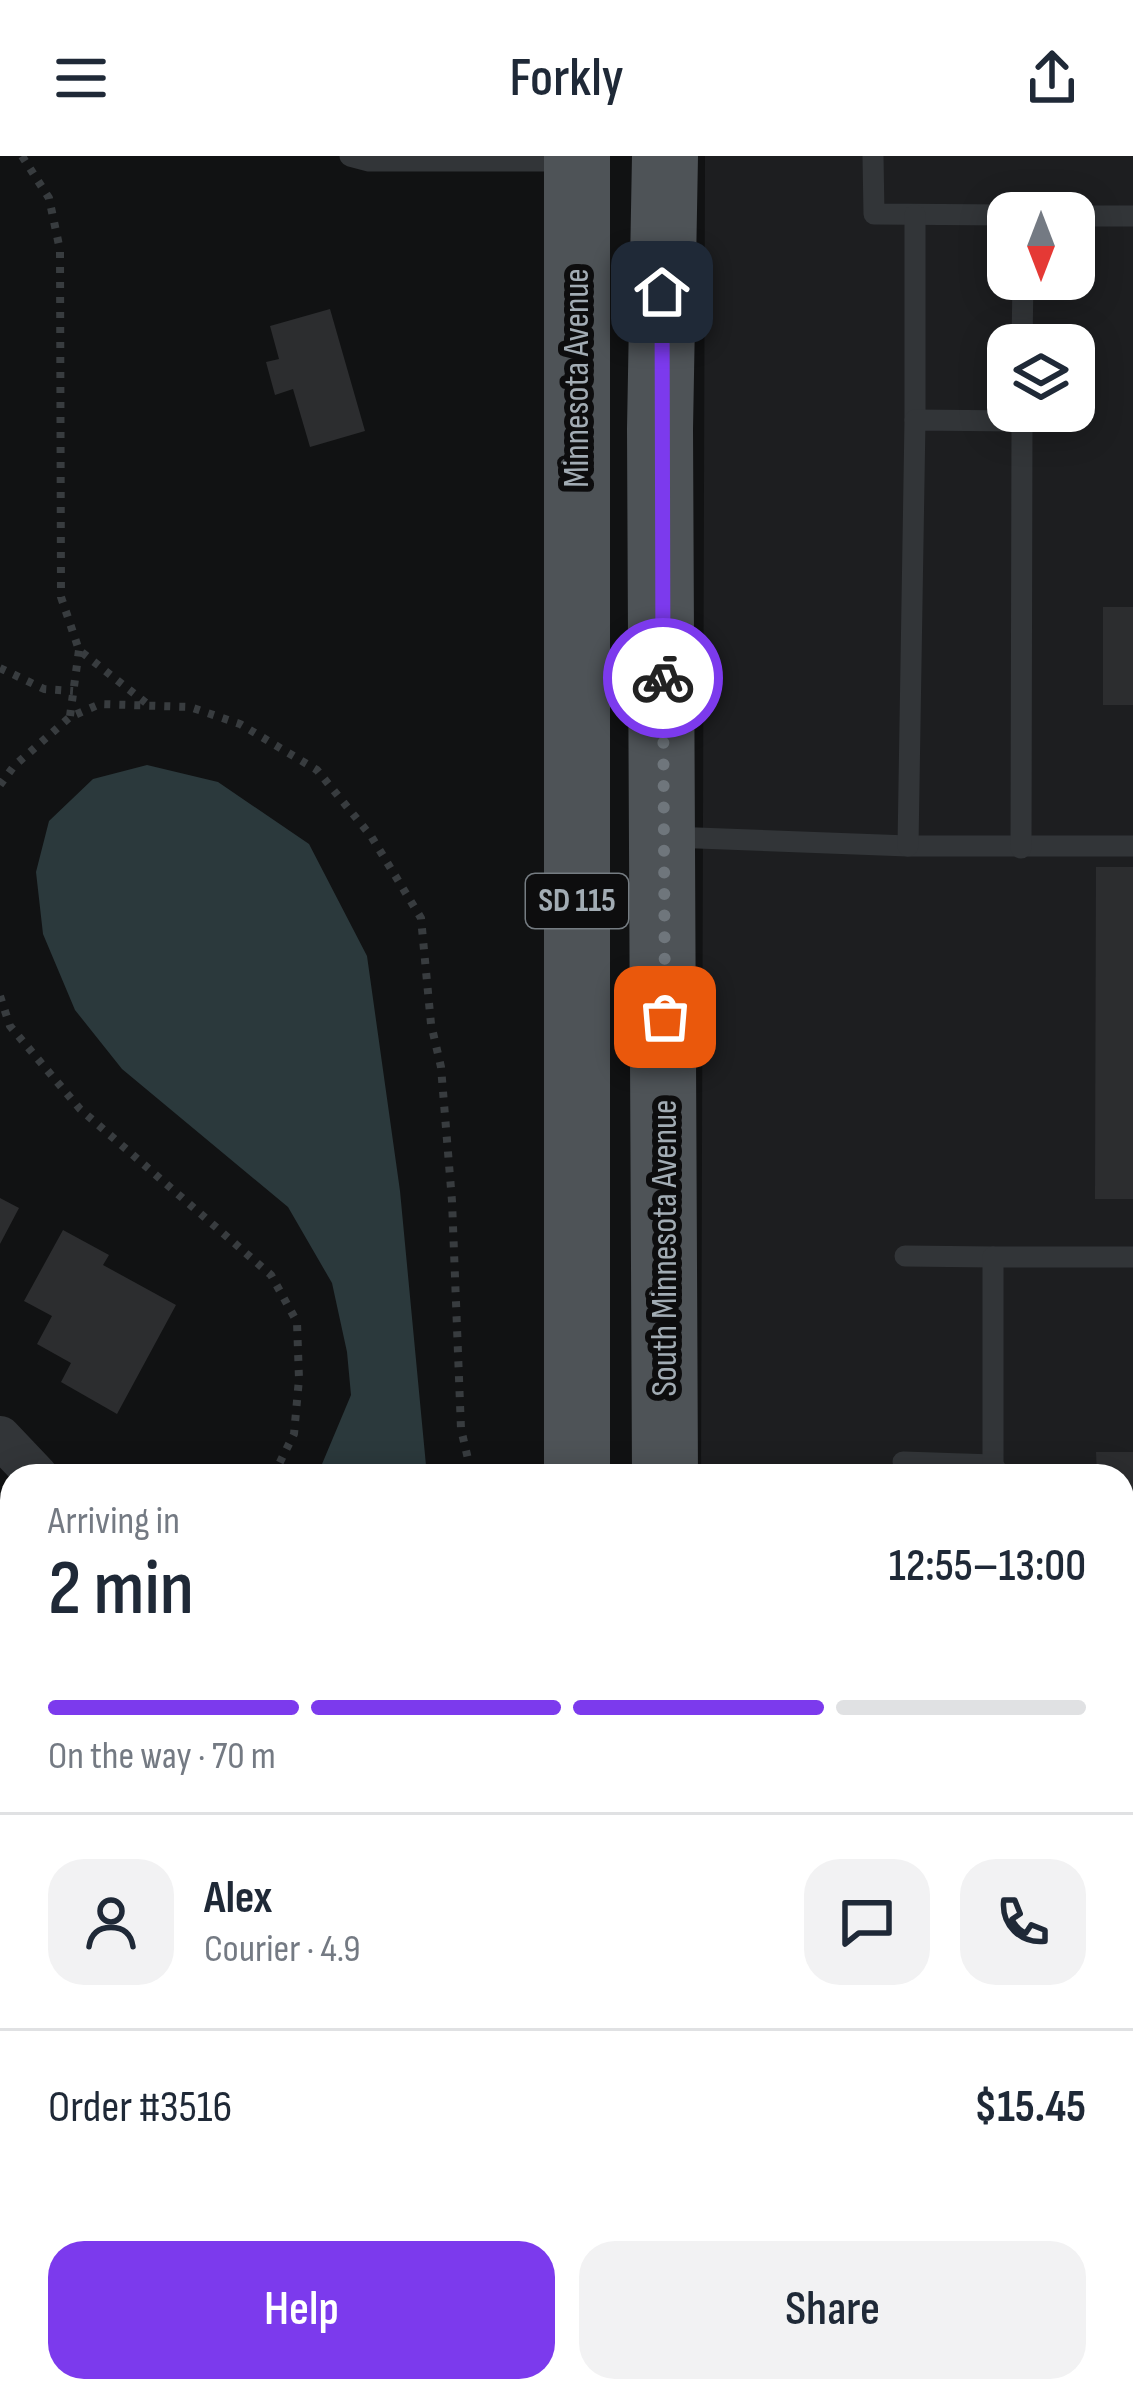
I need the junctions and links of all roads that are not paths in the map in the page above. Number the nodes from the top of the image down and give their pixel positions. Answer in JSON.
{"nodes":[{"id":1,"x":350,"y":156,"type":"edge"},
{"id":2,"x":664,"y":156,"type":"edge"},
{"id":3,"x":873,"y":156,"type":"edge"},
{"id":4,"x":414,"y":158,"type":"edge"},
{"id":5,"x":578,"y":172,"type":"edge"},
{"id":6,"x":915,"y":214,"type":"junction"},
{"id":7,"x":987,"y":215,"type":"edge"},
{"id":8,"x":1095,"y":216,"type":"edge"},
{"id":9,"x":1133,"y":217,"type":"edge"},
{"id":10,"x":987,"y":417,"type":"edge"},
{"id":11,"x":915,"y":420,"type":"junction"},
{"id":12,"x":1022,"y":432,"type":"edge"},
{"id":13,"x":664,"y":836,"type":"junction"},
{"id":14,"x":908,"y":846,"type":"junction"},
{"id":15,"x":1133,"y":846,"type":"edge"},
{"id":16,"x":1022,"y":848,"type":"junction"},
{"id":17,"x":905,"y":1256,"type":"dead end"},
{"id":18,"x":993,"y":1257,"type":"junction"},
{"id":19,"x":1133,"y":1258,"type":"edge"},
{"id":20,"x":0,"y":1437,"type":"edge"},
{"id":21,"x":903,"y":1462,"type":"dead end"},
{"id":22,"x":26,"y":1464,"type":"edge"},
{"id":23,"x":578,"y":1464,"type":"edge"},
{"id":24,"x":665,"y":1464,"type":"edge"},
{"id":25,"x":922,"y":1464,"type":"edge"},
{"id":26,"x":996,"y":1464,"type":"edge"}],
"edges":[{"from":1,"to":4,"type":"lane"},
{"from":2,"to":13,"type":"main road","name":"South Minnesota Avenue","number":"SD 115"},
{"from":3,"to":6,"type":"lane"},
{"from":4,"to":5,"type":"lane"},
{"from":5,"to":23,"type":"main road","name":"Minnesota Avenue","number":"SD 115"},
{"from":6,"to":7,"type":"lane"},
{"from":6,"to":11,"type":"lane"},
{"from":8,"to":9,"type":"lane"},
{"from":10,"to":11,"type":"lane"},
{"from":11,"to":14,"type":"lane"},
{"from":12,"to":16,"type":"lane"},
{"from":13,"to":14,"type":"lane"},
{"from":13,"to":24,"type":"main road","name":"South Minnesota Avenue","number":"SD 115"},
{"from":14,"to":16,"type":"lane"},
{"from":15,"to":16,"type":"lane"},
{"from":17,"to":18,"type":"lane"},
{"from":18,"to":19,"type":"lane"},
{"from":18,"to":26,"type":"lane"},
{"from":20,"to":22,"type":"street"},
{"from":21,"to":25,"type":"lane"}]}
